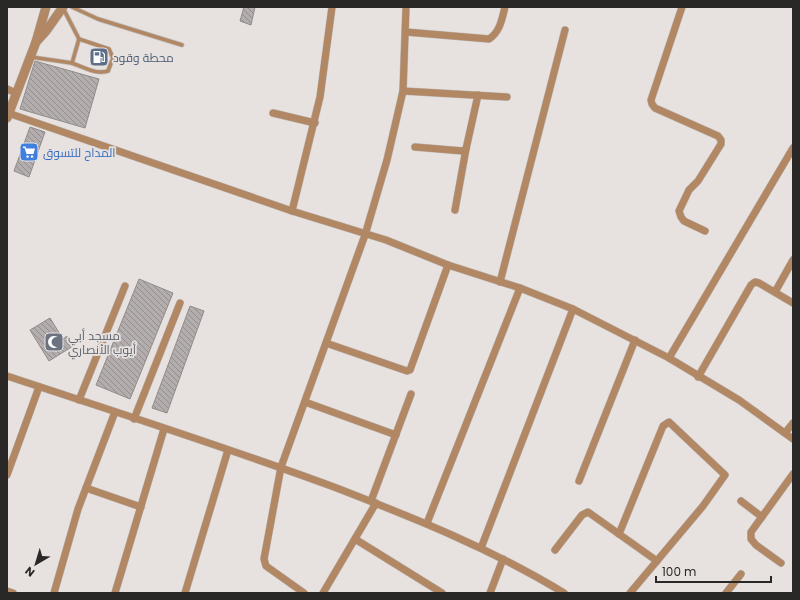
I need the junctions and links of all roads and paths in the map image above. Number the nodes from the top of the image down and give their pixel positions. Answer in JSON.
{"nodes":[{"id":1,"x":46,"y":7,"type":"edge"},
{"id":2,"x":66,"y":7,"type":"edge"},
{"id":3,"x":332,"y":7,"type":"edge"},
{"id":4,"x":406,"y":7,"type":"edge"},
{"id":5,"x":505,"y":7,"type":"edge"},
{"id":6,"x":682,"y":7,"type":"edge"},
{"id":7,"x":565,"y":30,"type":"dead end"},
{"id":8,"x":406,"y":32,"type":"junction"},
{"id":9,"x":79,"y":39,"type":"junction"},
{"id":10,"x":36,"y":42,"type":"junction"},
{"id":11,"x":182,"y":45,"type":"dead end"},
{"id":12,"x":30,"y":56,"type":"junction"},
{"id":13,"x":72,"y":63,"type":"junction"},
{"id":14,"x":7,"y":89,"type":"edge"},
{"id":15,"x":403,"y":91,"type":"junction"},
{"id":16,"x":16,"y":93,"type":"junction"},
{"id":17,"x":478,"y":95,"type":"junction"},
{"id":18,"x":507,"y":97,"type":"dead end"},
{"id":19,"x":273,"y":113,"type":"dead end"},
{"id":20,"x":8,"y":115,"type":"edge"},
{"id":21,"x":315,"y":123,"type":"junction"},
{"id":22,"x":415,"y":148,"type":"dead end"},
{"id":23,"x":793,"y":148,"type":"edge"},
{"id":24,"x":466,"y":149,"type":"junction"},
{"id":25,"x":455,"y":210,"type":"dead end"},
{"id":26,"x":292,"y":211,"type":"junction"},
{"id":27,"x":706,"y":231,"type":"dead end"},
{"id":28,"x":366,"y":235,"type":"junction"},
{"id":29,"x":793,"y":260,"type":"edge"},
{"id":30,"x":448,"y":265,"type":"junction"},
{"id":31,"x":500,"y":282,"type":"junction"},
{"id":32,"x":125,"y":286,"type":"dead end"},
{"id":33,"x":520,"y":288,"type":"junction"},
{"id":34,"x":775,"y":292,"type":"junction"},
{"id":35,"x":180,"y":303,"type":"dead end"},
{"id":36,"x":793,"y":303,"type":"edge"},
{"id":37,"x":573,"y":309,"type":"junction"},
{"id":38,"x":635,"y":340,"type":"junction"},
{"id":39,"x":326,"y":343,"type":"junction"},
{"id":40,"x":669,"y":358,"type":"junction"},
{"id":41,"x":7,"y":376,"type":"edge"},
{"id":42,"x":698,"y":377,"type":"junction"},
{"id":43,"x":39,"y":387,"type":"junction"},
{"id":44,"x":411,"y":394,"type":"dead end"},
{"id":45,"x":79,"y":400,"type":"junction"},
{"id":46,"x":305,"y":402,"type":"junction"},
{"id":47,"x":115,"y":412,"type":"junction"},
{"id":48,"x":134,"y":419,"type":"junction"},
{"id":49,"x":793,"y":423,"type":"edge"},
{"id":50,"x":164,"y":429,"type":"junction"},
{"id":51,"x":785,"y":433,"type":"junction"},
{"id":52,"x":396,"y":435,"type":"junction"},
{"id":53,"x":793,"y":439,"type":"edge"},
{"id":54,"x":228,"y":450,"type":"junction"},
{"id":55,"x":281,"y":468,"type":"junction"},
{"id":56,"x":793,"y":474,"type":"edge"},
{"id":57,"x":7,"y":475,"type":"edge"},
{"id":58,"x":579,"y":481,"type":"dead end"},
{"id":59,"x":86,"y":488,"type":"junction"},
{"id":60,"x":373,"y":502,"type":"junction"},
{"id":61,"x":741,"y":502,"type":"dead end"},
{"id":62,"x":141,"y":507,"type":"junction"},
{"id":63,"x":762,"y":517,"type":"junction"},
{"id":64,"x":427,"y":523,"type":"junction"},
{"id":65,"x":619,"y":534,"type":"junction"},
{"id":66,"x":355,"y":539,"type":"junction"},
{"id":67,"x":481,"y":548,"type":"junction"},
{"id":68,"x":555,"y":550,"type":"dead end"},
{"id":69,"x":502,"y":559,"type":"junction"},
{"id":70,"x":657,"y":561,"type":"junction"},
{"id":71,"x":781,"y":563,"type":"dead end"},
{"id":72,"x":741,"y":574,"type":"dead end"},
{"id":73,"x":7,"y":591,"type":"edge"},
{"id":74,"x":13,"y":593,"type":"edge"},
{"id":75,"x":54,"y":593,"type":"edge"},
{"id":76,"x":115,"y":593,"type":"edge"},
{"id":77,"x":185,"y":593,"type":"edge"},
{"id":78,"x":304,"y":593,"type":"edge"},
{"id":79,"x":322,"y":593,"type":"edge"},
{"id":80,"x":442,"y":593,"type":"edge"},
{"id":81,"x":490,"y":593,"type":"edge"},
{"id":82,"x":564,"y":593,"type":"edge"},
{"id":83,"x":630,"y":593,"type":"edge"},
{"id":84,"x":726,"y":593,"type":"edge"}],
"edges":[{"from":1,"to":10,"type":"street"},
{"from":2,"to":9,"type":"lane"},
{"from":2,"to":10,"type":"street"},
{"from":2,"to":11,"type":"lane"},
{"from":3,"to":21,"type":"street"},
{"from":4,"to":8,"type":"street"},
{"from":5,"to":8,"type":"street"},
{"from":6,"to":27,"type":"street"},
{"from":7,"to":31,"type":"street"},
{"from":8,"to":15,"type":"street"},
{"from":9,"to":13,"type":"lane"},
{"from":9,"to":13,"type":"lane"},
{"from":10,"to":12,"type":"street"},
{"from":12,"to":13,"type":"lane"},
{"from":12,"to":16,"type":"street"},
{"from":14,"to":16,"type":"street"},
{"from":15,"to":17,"type":"street"},
{"from":15,"to":28,"type":"street"},
{"from":16,"to":20,"type":"street"},
{"from":17,"to":18,"type":"street"},
{"from":17,"to":24,"type":"street"},
{"from":19,"to":21,"type":"street"},
{"from":20,"to":26,"type":"street"},
{"from":21,"to":26,"type":"street"},
{"from":22,"to":24,"type":"street"},
{"from":23,"to":40,"type":"street"},
{"from":24,"to":25,"type":"street"},
{"from":26,"to":28,"type":"street"},
{"from":28,"to":30,"type":"street"},
{"from":28,"to":39,"type":"street"},
{"from":29,"to":34,"type":"street"},
{"from":30,"to":31,"type":"street"},
{"from":30,"to":39,"type":"street"},
{"from":31,"to":33,"type":"street"},
{"from":32,"to":45,"type":"street"},
{"from":33,"to":37,"type":"street"},
{"from":33,"to":64,"type":"street"},
{"from":34,"to":36,"type":"street"},
{"from":34,"to":42,"type":"street"},
{"from":35,"to":48,"type":"street"},
{"from":37,"to":38,"type":"street"},
{"from":37,"to":67,"type":"street"},
{"from":38,"to":40,"type":"street"},
{"from":38,"to":58,"type":"street"},
{"from":39,"to":46,"type":"street"},
{"from":40,"to":42,"type":"street"},
{"from":41,"to":43,"type":"street"},
{"from":42,"to":51,"type":"street"},
{"from":43,"to":45,"type":"street"},
{"from":43,"to":57,"type":"street"},
{"from":44,"to":52,"type":"street"},
{"from":45,"to":47,"type":"street"},
{"from":46,"to":52,"type":"street"},
{"from":46,"to":55,"type":"street"},
{"from":47,"to":48,"type":"street"},
{"from":47,"to":59,"type":"street"},
{"from":48,"to":50,"type":"street"},
{"from":49,"to":51,"type":"street"},
{"from":50,"to":54,"type":"street"},
{"from":50,"to":62,"type":"street"},
{"from":51,"to":53,"type":"street"},
{"from":52,"to":60,"type":"street"},
{"from":54,"to":55,"type":"street"},
{"from":54,"to":77,"type":"street"},
{"from":55,"to":60,"type":"street"},
{"from":55,"to":78,"type":"street"},
{"from":56,"to":63,"type":"street"},
{"from":59,"to":62,"type":"street"},
{"from":59,"to":75,"type":"street"},
{"from":60,"to":64,"type":"street"},
{"from":60,"to":66,"type":"street"},
{"from":61,"to":63,"type":"street"},
{"from":62,"to":76,"type":"street"},
{"from":63,"to":71,"type":"street"},
{"from":64,"to":67,"type":"street"},
{"from":65,"to":68,"type":"street"},
{"from":65,"to":70,"type":"street"},
{"from":65,"to":70,"type":"street"},
{"from":66,"to":79,"type":"street"},
{"from":66,"to":80,"type":"street"},
{"from":67,"to":69,"type":"street"},
{"from":69,"to":81,"type":"street"},
{"from":69,"to":82,"type":"street"},
{"from":70,"to":83,"type":"street"},
{"from":72,"to":84,"type":"street"},
{"from":73,"to":74,"type":"street"}]}
